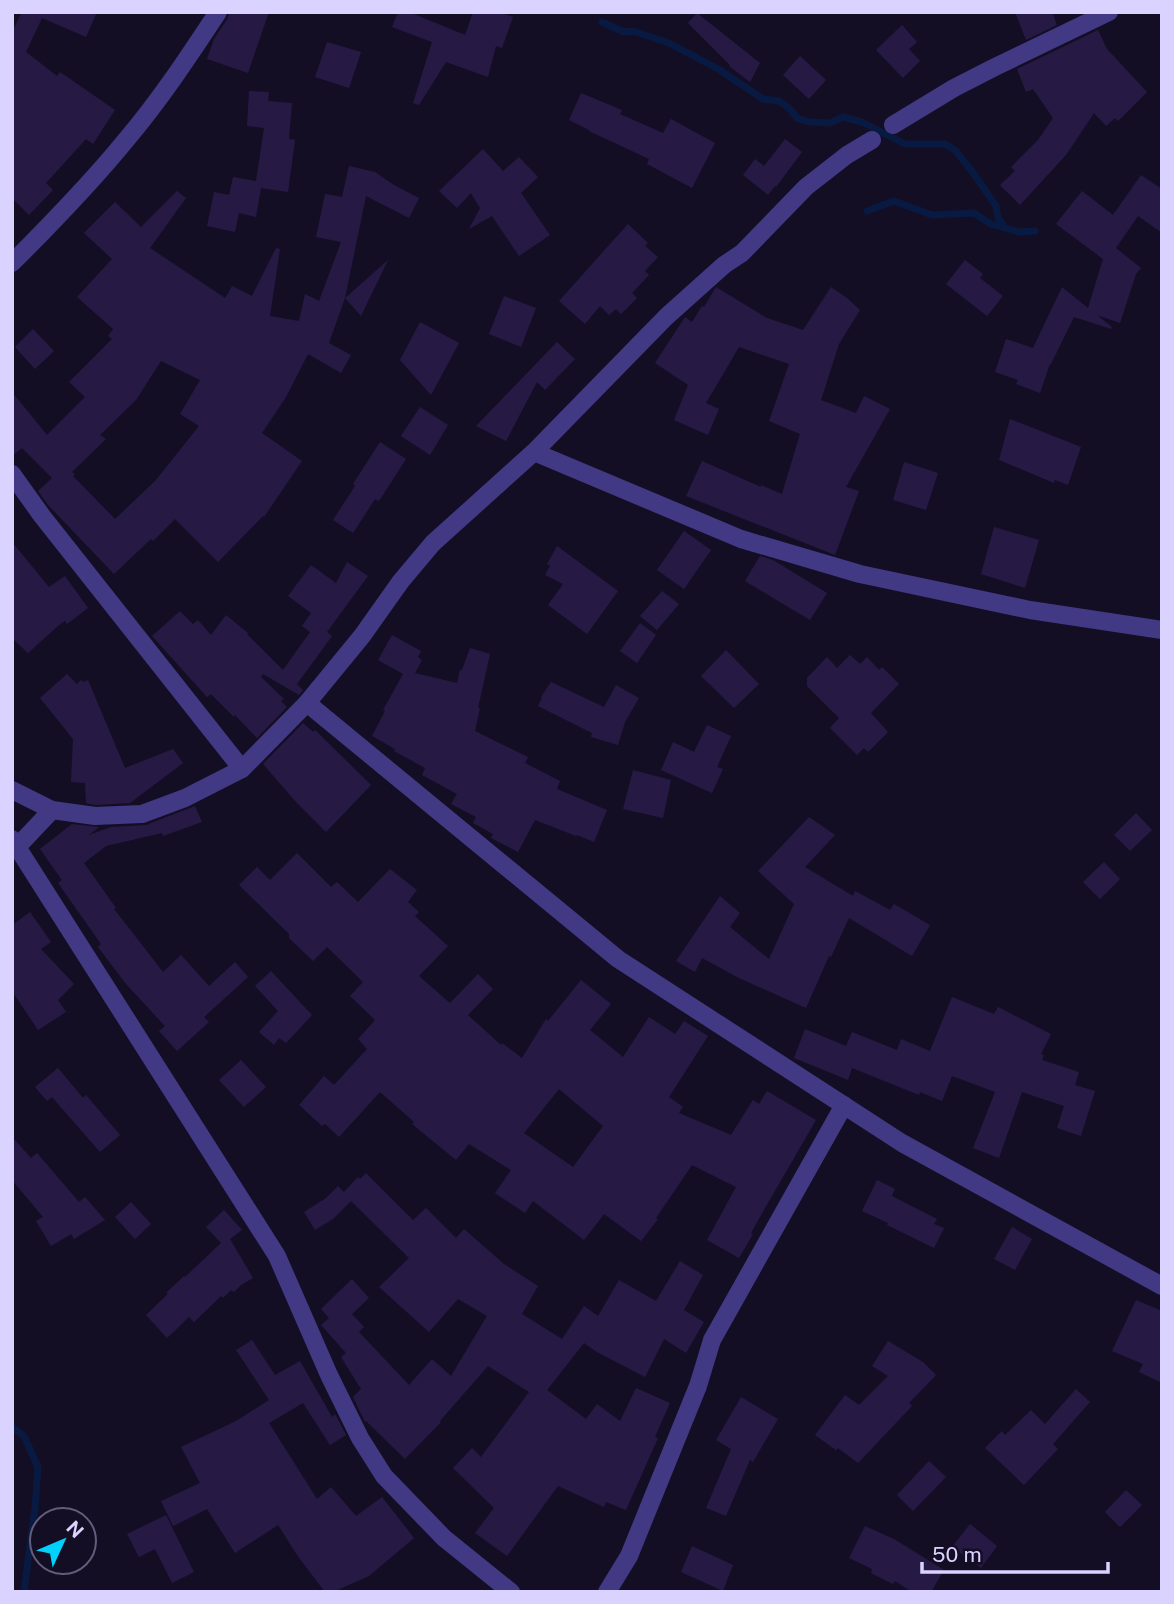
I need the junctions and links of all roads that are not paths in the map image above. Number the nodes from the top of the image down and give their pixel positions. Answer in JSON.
{"nodes":[{"id":1,"x":218,"y":12,"type":"edge"},
{"id":2,"x":1110,"y":12,"type":"edge"},
{"id":3,"x":893,"y":125,"type":"dead end"},
{"id":4,"x":872,"y":140,"type":"dead end"},
{"id":5,"x":12,"y":263,"type":"edge"},
{"id":6,"x":534,"y":452,"type":"junction"},
{"id":7,"x":12,"y":474,"type":"edge"},
{"id":8,"x":1162,"y":630,"type":"edge"},
{"id":9,"x":307,"y":703,"type":"junction"},
{"id":10,"x":242,"y":769,"type":"junction"},
{"id":11,"x":12,"y":790,"type":"edge"},
{"id":12,"x":52,"y":810,"type":"junction"},
{"id":13,"x":15,"y":843,"type":"edge"},
{"id":14,"x":845,"y":1105,"type":"junction"},
{"id":15,"x":1162,"y":1286,"type":"edge"},
{"id":16,"x":511,"y":1592,"type":"edge"},
{"id":17,"x":607,"y":1592,"type":"edge"}],
"edges":[{"from":1,"to":5,"type":"street"},
{"from":2,"to":3,"type":"street"},
{"from":4,"to":6,"type":"street"},
{"from":6,"to":8,"type":"street"},
{"from":6,"to":9,"type":"street"},
{"from":7,"to":10,"type":"street"},
{"from":9,"to":10,"type":"street"},
{"from":9,"to":14,"type":"street"},
{"from":10,"to":12,"type":"street"},
{"from":11,"to":12,"type":"street"},
{"from":12,"to":13,"type":"street"},
{"from":13,"to":16,"type":"street"},
{"from":14,"to":15,"type":"street"},
{"from":14,"to":17,"type":"street"}]}
